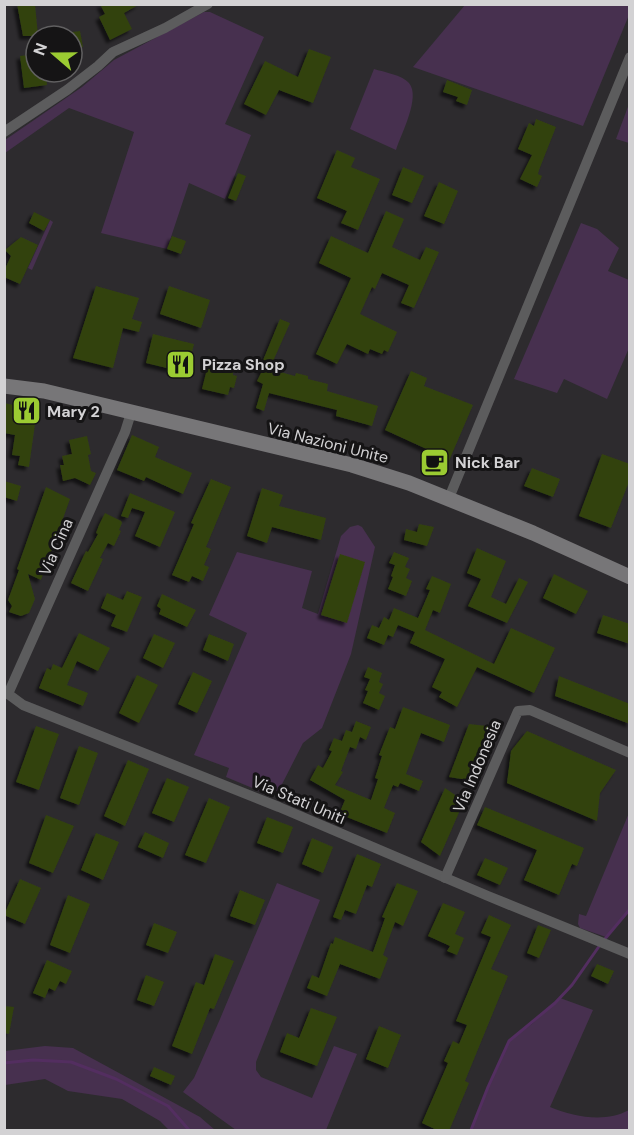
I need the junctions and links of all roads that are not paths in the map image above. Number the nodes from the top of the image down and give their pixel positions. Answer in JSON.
{"nodes":[{"id":1,"x":208,"y":4,"type":"edge"},
{"id":2,"x":630,"y":57,"type":"edge"},
{"id":3,"x":4,"y":132,"type":"edge"},
{"id":4,"x":4,"y":386,"type":"edge"},
{"id":5,"x":130,"y":413,"type":"junction"},
{"id":6,"x":449,"y":498,"type":"junction"},
{"id":7,"x":630,"y":577,"type":"edge"},
{"id":8,"x":6,"y":692,"type":"edge"},
{"id":9,"x":630,"y":753,"type":"edge"},
{"id":10,"x":445,"y":878,"type":"junction"},
{"id":11,"x":625,"y":951,"type":"edge"}],
"edges":[{"from":1,"to":3,"type":"street"},
{"from":2,"to":6,"type":"street"},
{"from":4,"to":5,"type":"street","name":"Via Nazioni Unite"},
{"from":5,"to":6,"type":"street","name":"Via Nazioni Unite"},
{"from":5,"to":8,"type":"street","name":"Via Cina"},
{"from":6,"to":7,"type":"street","name":"Via Nazioni Unite"},
{"from":8,"to":10,"type":"street","name":"Via Stati Uniti"},
{"from":9,"to":10,"type":"street","name":"Via Indonesia"},
{"from":10,"to":11,"type":"street","name":"Via Stati Uniti"}]}
